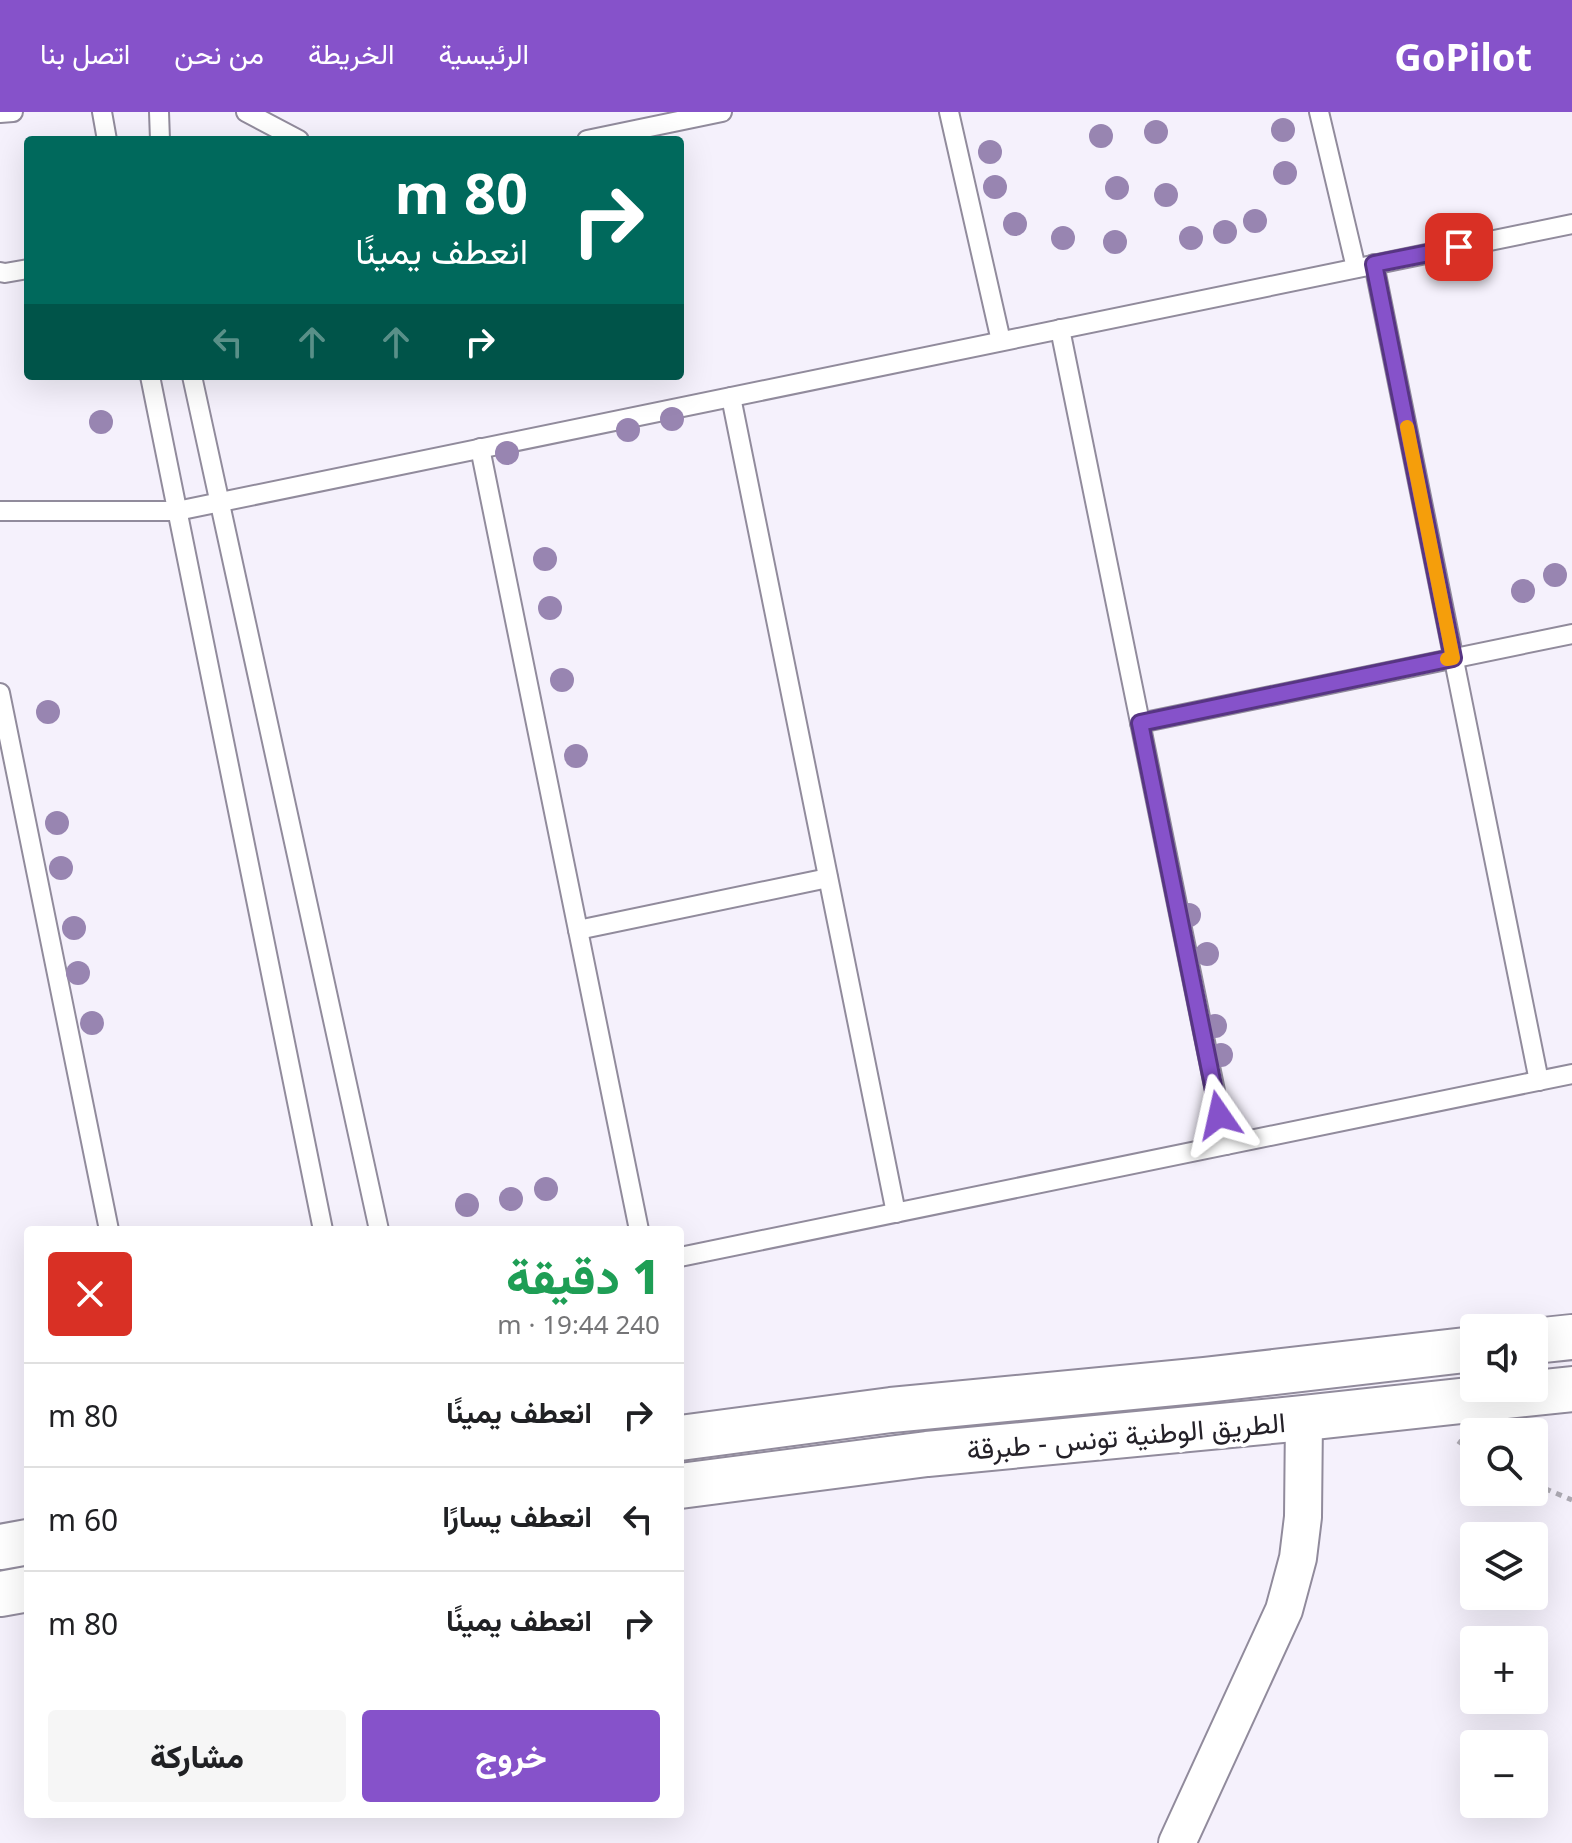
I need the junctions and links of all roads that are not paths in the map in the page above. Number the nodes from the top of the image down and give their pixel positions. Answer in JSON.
{"nodes":[{"id":1,"x":13,"y":112,"type":"edge"},
{"id":2,"x":102,"y":112,"type":"edge"},
{"id":3,"x":159,"y":112,"type":"edge"},
{"id":4,"x":246,"y":112,"type":"edge"},
{"id":5,"x":722,"y":112,"type":"edge"},
{"id":6,"x":949,"y":112,"type":"edge"},
{"id":7,"x":1319,"y":112,"type":"edge"},
{"id":8,"x":0,"y":113,"type":"edge"},
{"id":9,"x":106,"y":136,"type":"edge"},
{"id":10,"x":160,"y":136,"type":"edge"},
{"id":11,"x":291,"y":136,"type":"edge"},
{"id":12,"x":606,"y":136,"type":"edge"},
{"id":13,"x":1572,"y":224,"type":"edge"},
{"id":14,"x":1365,"y":266,"type":"junction"},
{"id":15,"x":24,"y":270,"type":"edge"},
{"id":16,"x":0,"y":272,"type":"edge"},
{"id":17,"x":1060,"y":329,"type":"junction"},
{"id":18,"x":1001,"y":341,"type":"junction"},
{"id":19,"x":151,"y":380,"type":"edge"},
{"id":20,"x":193,"y":380,"type":"edge"},
{"id":21,"x":731,"y":397,"type":"junction"},
{"id":22,"x":480,"y":448,"type":"junction"},
{"id":23,"x":220,"y":502,"type":"junction"},
{"id":24,"x":0,"y":511,"type":"edge"},
{"id":25,"x":177,"y":511,"type":"junction"},
{"id":26,"x":1572,"y":634,"type":"edge"},
{"id":27,"x":1453,"y":658,"type":"junction"},
{"id":28,"x":0,"y":693,"type":"edge"},
{"id":29,"x":1140,"y":723,"type":"junction"},
{"id":30,"x":828,"y":878,"type":"junction"},
{"id":31,"x":578,"y":930,"type":"junction"},
{"id":32,"x":1572,"y":1074,"type":"edge"},
{"id":33,"x":1539,"y":1081,"type":"junction"},
{"id":34,"x":1226,"y":1145,"type":"junction"},
{"id":35,"x":896,"y":1213,"type":"junction"},
{"id":36,"x":108,"y":1226,"type":"edge"},
{"id":37,"x":322,"y":1226,"type":"edge"},
{"id":38,"x":378,"y":1226,"type":"edge"},
{"id":39,"x":638,"y":1226,"type":"edge"},
{"id":40,"x":684,"y":1256,"type":"edge"},
{"id":41,"x":1572,"y":1337,"type":"edge"},
{"id":42,"x":1548,"y":1340,"type":"edge"},
{"id":43,"x":1460,"y":1351,"type":"edge"},
{"id":44,"x":1572,"y":1389,"type":"edge"},
{"id":45,"x":1304,"y":1418,"type":"junction"},
{"id":46,"x":684,"y":1437,"type":"edge"},
{"id":47,"x":684,"y":1485,"type":"edge"},
{"id":48,"x":24,"y":1543,"type":"edge"},
{"id":49,"x":0,"y":1547,"type":"edge"},
{"id":50,"x":24,"y":1590,"type":"edge"},
{"id":51,"x":0,"y":1594,"type":"edge"},
{"id":52,"x":1177,"y":1843,"type":"edge"}],
"edges":[{"from":1,"to":8,"type":"lane"},
{"from":2,"to":9,"type":"lane"},
{"from":3,"to":10,"type":"lane"},
{"from":4,"to":11,"type":"lane"},
{"from":5,"to":12,"type":"lane"},
{"from":6,"to":18,"type":"lane"},
{"from":7,"to":14,"type":"lane"},
{"from":13,"to":14,"type":"lane"},
{"from":14,"to":17,"type":"lane"},
{"from":14,"to":27,"type":"lane"},
{"from":15,"to":16,"type":"lane"},
{"from":17,"to":18,"type":"lane"},
{"from":17,"to":29,"type":"lane"},
{"from":18,"to":21,"type":"lane"},
{"from":19,"to":25,"type":"lane"},
{"from":20,"to":23,"type":"lane"},
{"from":21,"to":22,"type":"lane"},
{"from":21,"to":30,"type":"lane"},
{"from":22,"to":23,"type":"lane"},
{"from":22,"to":31,"type":"lane"},
{"from":23,"to":25,"type":"lane"},
{"from":23,"to":38,"type":"lane"},
{"from":24,"to":25,"type":"lane"},
{"from":25,"to":37,"type":"lane"},
{"from":26,"to":27,"type":"lane"},
{"from":27,"to":29,"type":"lane"},
{"from":27,"to":33,"type":"lane"},
{"from":28,"to":36,"type":"lane"},
{"from":29,"to":34,"type":"lane"},
{"from":30,"to":31,"type":"lane"},
{"from":30,"to":35,"type":"lane"},
{"from":31,"to":39,"type":"lane"},
{"from":32,"to":33,"type":"lane"},
{"from":33,"to":34,"type":"lane"},
{"from":34,"to":35,"type":"lane"},
{"from":35,"to":40,"type":"lane"},
{"from":41,"to":42,"type":"main road"},
{"from":43,"to":46,"type":"main road","name":"الطريق الوطنية تونس - طبرقة"},
{"from":44,"to":45,"type":"main road","name":"الطريق الوطنية تونس - طبرقة"},
{"from":45,"to":47,"type":"main road","name":"الطريق الوطنية تونس - طبرقة"},
{"from":45,"to":52,"type":"street"},
{"from":48,"to":49,"type":"main road"},
{"from":50,"to":51,"type":"main road"}]}
